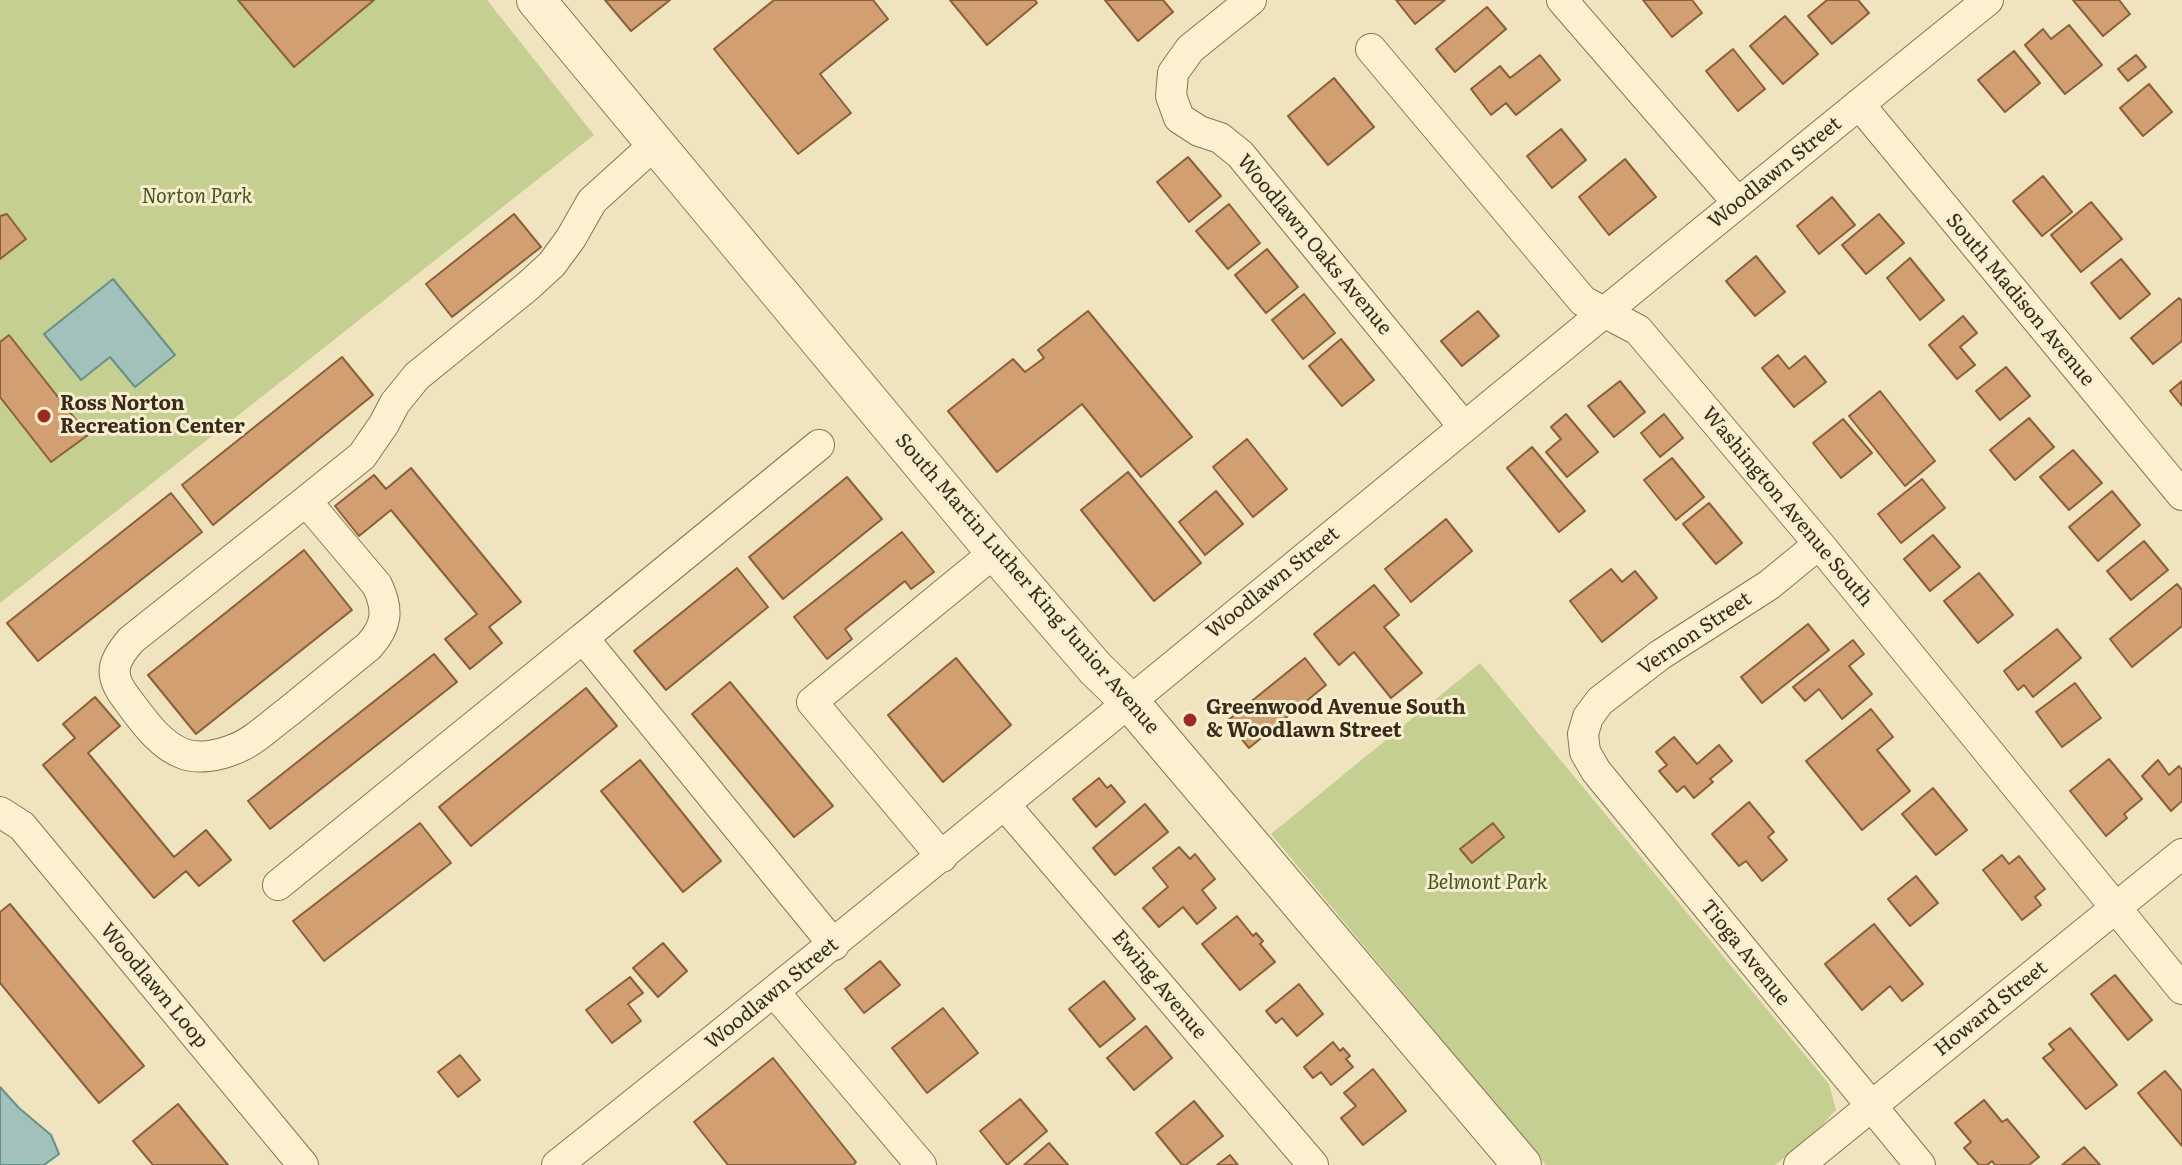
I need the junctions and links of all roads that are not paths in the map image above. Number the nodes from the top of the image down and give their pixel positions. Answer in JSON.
{"nodes":[{"id":1,"x":536,"y":0,"type":"edge"},
{"id":2,"x":1251,"y":0,"type":"edge"},
{"id":3,"x":1562,"y":0,"type":"edge"},
{"id":4,"x":1988,"y":0,"type":"edge"},
{"id":5,"x":1371,"y":49,"type":"dead end"},
{"id":6,"x":1859,"y":104,"type":"junction"},
{"id":7,"x":655,"y":144,"type":"junction"},
{"id":8,"x":1738,"y":203,"type":"junction"},
{"id":9,"x":1605,"y":313,"type":"junction"},
{"id":10,"x":1464,"y":427,"type":"junction"},
{"id":11,"x":819,"y":445,"type":"dead end"},
{"id":12,"x":2182,"y":495,"type":"edge"},
{"id":13,"x":306,"y":501,"type":"junction"},
{"id":14,"x":1819,"y":544,"type":"junction"},
{"id":15,"x":995,"y":552,"type":"junction"},
{"id":16,"x":583,"y":638,"type":"junction"},
{"id":17,"x":1129,"y":701,"type":"junction"},
{"id":18,"x":1583,"y":734,"type":"joint"},
{"id":19,"x":1005,"y":805,"type":"junction"},
{"id":20,"x":0,"y":812,"type":"edge"},
{"id":21,"x":2182,"y":854,"type":"edge"},
{"id":22,"x":942,"y":857,"type":"junction"},
{"id":23,"x":278,"y":885,"type":"dead end"},
{"id":24,"x":2116,"y":908,"type":"junction"},
{"id":25,"x":834,"y":945,"type":"junction"},
{"id":26,"x":2182,"y":989,"type":"edge"},
{"id":27,"x":775,"y":993,"type":"junction"},
{"id":28,"x":1871,"y":1106,"type":"junction"},
{"id":29,"x":303,"y":1165,"type":"edge"},
{"id":30,"x":557,"y":1165,"type":"edge"},
{"id":31,"x":921,"y":1165,"type":"edge"},
{"id":32,"x":1313,"y":1165,"type":"edge"},
{"id":33,"x":1522,"y":1165,"type":"edge"},
{"id":34,"x":1799,"y":1165,"type":"edge"},
{"id":35,"x":1920,"y":1165,"type":"edge"}],
"edges":[{"from":1,"to":7,"type":"street","name":"South Martin Luther King Junior Avenue"},
{"from":2,"to":10,"type":"street","name":"Woodlawn Oaks Avenue"},
{"from":3,"to":8,"type":"street"},
{"from":4,"to":6,"type":"street","name":"Woodlawn Street"},
{"from":5,"to":9,"type":"street","name":"Washington Avenue South"},
{"from":6,"to":8,"type":"street","name":"Woodlawn Street"},
{"from":6,"to":12,"type":"street","name":"South Madison Avenue"},
{"from":7,"to":13,"type":"street"},
{"from":7,"to":15,"type":"street","name":"South Martin Luther King Junior Avenue"},
{"from":8,"to":9,"type":"street","name":"Woodlawn Street"},
{"from":9,"to":10,"type":"street","name":"Woodlawn Street"},
{"from":9,"to":14,"type":"street","name":"Washington Avenue South"},
{"from":10,"to":17,"type":"street","name":"Woodlawn Street"},
{"from":11,"to":16,"type":"street"},
{"from":13,"to":13,"type":"street"},
{"from":14,"to":18,"type":"street","name":"Vernon Street"},
{"from":14,"to":24,"type":"street","name":"Washington Avenue South"},
{"from":15,"to":17,"type":"street","name":"South Martin Luther King Junior Avenue"},
{"from":15,"to":22,"type":"street"},
{"from":16,"to":23,"type":"street"},
{"from":16,"to":25,"type":"street"},
{"from":17,"to":19,"type":"street","name":"Woodlawn Street"},
{"from":17,"to":33,"type":"street","name":"South Martin Luther King Junior Avenue"},
{"from":18,"to":28,"type":"street","name":"Tioga Avenue"},
{"from":19,"to":22,"type":"street","name":"Woodlawn Street"},
{"from":19,"to":32,"type":"street","name":"Ewing Avenue"},
{"from":20,"to":29,"type":"street","name":"Woodlawn Loop"},
{"from":21,"to":24,"type":"street","name":"Howard Street"},
{"from":22,"to":25,"type":"street","name":"Woodlawn Street"},
{"from":24,"to":26,"type":"street","name":"Washington Avenue South"},
{"from":24,"to":28,"type":"street","name":"Howard Street"},
{"from":25,"to":27,"type":"street","name":"Woodlawn Street"},
{"from":27,"to":30,"type":"street","name":"Woodlawn Street"},
{"from":27,"to":31,"type":"street"},
{"from":28,"to":34,"type":"street","name":"Howard Street"},
{"from":28,"to":35,"type":"street","name":"Tioga Avenue"}]}
